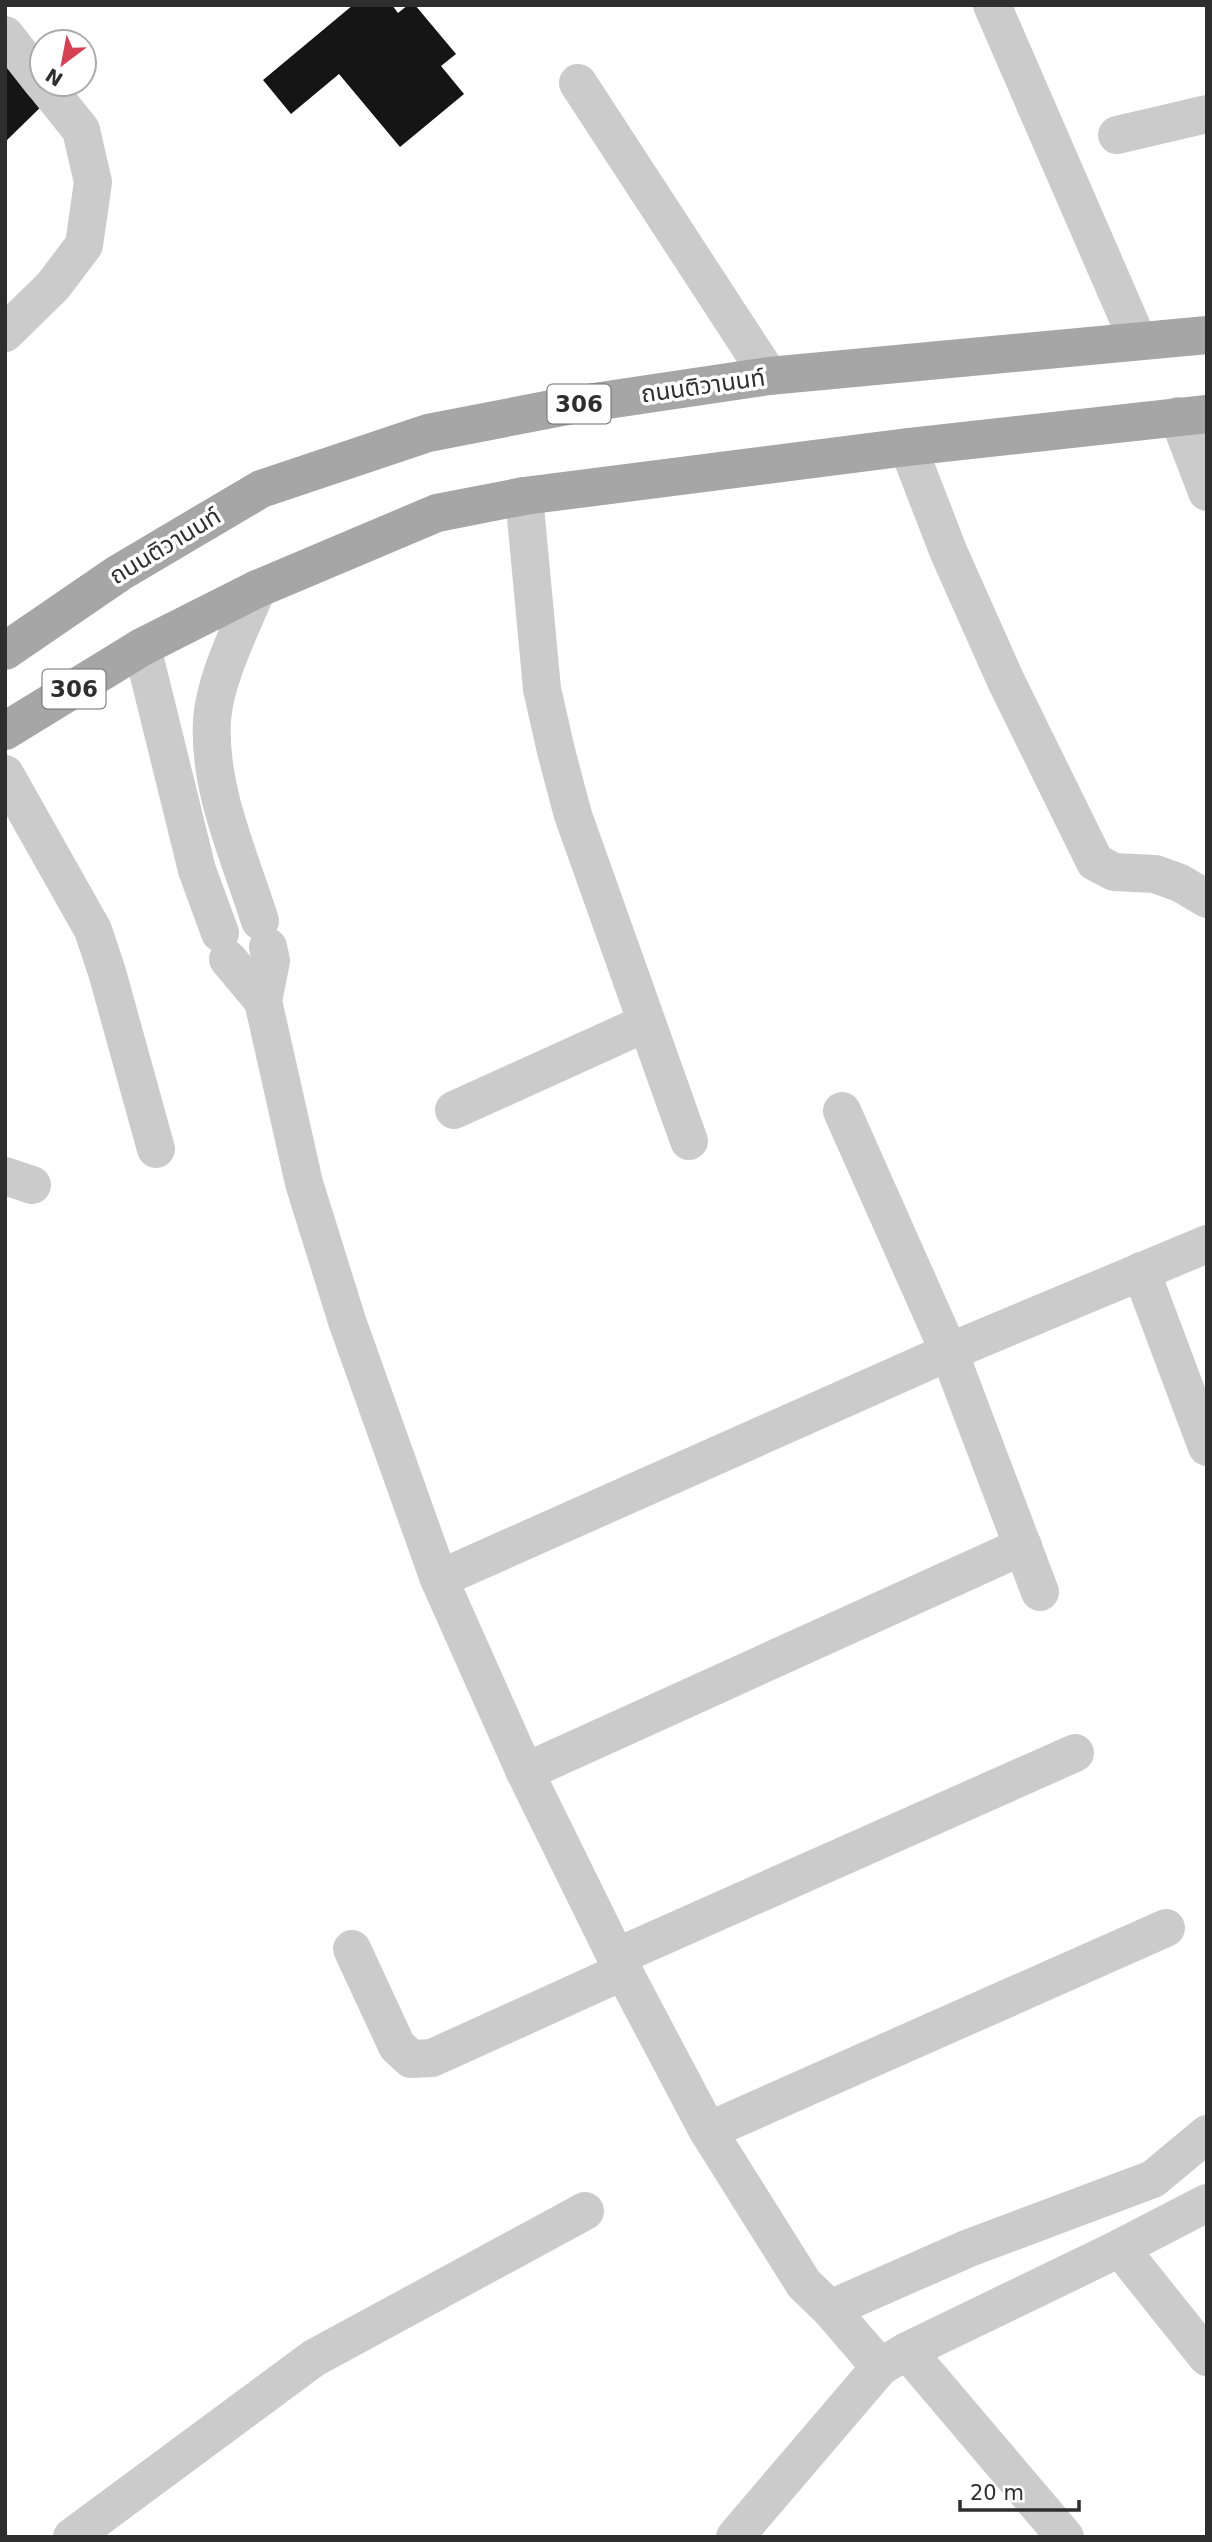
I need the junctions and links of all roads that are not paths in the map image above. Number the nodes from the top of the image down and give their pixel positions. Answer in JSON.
{"nodes":[{"id":1,"x":992,"y":5,"type":"edge"},
{"id":2,"x":5,"y":35,"type":"edge"},
{"id":3,"x":28,"y":64,"type":"edge"},
{"id":4,"x":578,"y":83,"type":"dead end"},
{"id":5,"x":55,"y":98,"type":"edge"},
{"id":6,"x":1207,"y":114,"type":"edge"},
{"id":7,"x":1117,"y":135,"type":"dead end"},
{"id":8,"x":5,"y":333,"type":"edge"},
{"id":9,"x":1207,"y":335,"type":"edge"},
{"id":10,"x":1138,"y":341,"type":"junction"},
{"id":11,"x":769,"y":376,"type":"junction"},
{"id":12,"x":1192,"y":415,"type":"edge"},
{"id":13,"x":908,"y":447,"type":"junction"},
{"id":14,"x":1207,"y":492,"type":"edge"},
{"id":15,"x":524,"y":496,"type":"junction"},
{"id":16,"x":257,"y":589,"type":"junction"},
{"id":17,"x":142,"y":647,"type":"junction"},
{"id":18,"x":5,"y":651,"type":"edge"},
{"id":19,"x":5,"y":731,"type":"edge"},
{"id":20,"x":5,"y":774,"type":"edge"},
{"id":21,"x":232,"y":832,"type":"junction"},
{"id":22,"x":191,"y":843,"type":"junction"},
{"id":23,"x":1207,"y":899,"type":"edge"},
{"id":24,"x":263,"y":1001,"type":"junction"},
{"id":25,"x":646,"y":1023,"type":"junction"},
{"id":26,"x":454,"y":1110,"type":"dead end"},
{"id":27,"x":842,"y":1111,"type":"dead end"},
{"id":28,"x":689,"y":1141,"type":"dead end"},
{"id":29,"x":156,"y":1149,"type":"dead end"},
{"id":30,"x":1207,"y":1244,"type":"edge"},
{"id":31,"x":1141,"y":1271,"type":"junction"},
{"id":32,"x":949,"y":1352,"type":"junction"},
{"id":33,"x":1207,"y":1447,"type":"edge"},
{"id":34,"x":1023,"y":1546,"type":"junction"},
{"id":35,"x":439,"y":1579,"type":"junction"},
{"id":36,"x":1040,"y":1592,"type":"dead end"},
{"id":37,"x":1075,"y":1754,"type":"dead end"},
{"id":38,"x":525,"y":1772,"type":"junction"},
{"id":39,"x":1166,"y":1928,"type":"dead end"},
{"id":40,"x":352,"y":1949,"type":"dead end"},
{"id":41,"x":620,"y":1964,"type":"junction"},
{"id":42,"x":708,"y":2131,"type":"junction"},
{"id":43,"x":1207,"y":2134,"type":"edge"},
{"id":44,"x":1207,"y":2203,"type":"edge"},
{"id":45,"x":584,"y":2211,"type":"dead end"},
{"id":46,"x":1120,"y":2248,"type":"junction"},
{"id":47,"x":830,"y":2309,"type":"junction"},
{"id":48,"x":1207,"y":2357,"type":"edge"},
{"id":49,"x":894,"y":2359,"type":"junction"},
{"id":50,"x":72,"y":2537,"type":"edge"},
{"id":51,"x":735,"y":2537,"type":"edge"},
{"id":52,"x":1065,"y":2537,"type":"edge"}],
"edges":[{"from":1,"to":10,"type":"street"},
{"from":2,"to":3,"type":"street"},
{"from":4,"to":11,"type":"street"},
{"from":5,"to":8,"type":"street"},
{"from":6,"to":7,"type":"street"},
{"from":9,"to":10,"type":"main road","name":"ถนนติวานนท์","number":"306"},
{"from":10,"to":11,"type":"main road","name":"ถนนติวานนท์","number":"306"},
{"from":11,"to":18,"type":"main road","name":"ถนนติวานนท์","number":"306"},
{"from":12,"to":13,"type":"main road","number":"306"},
{"from":12,"to":14,"type":"street"},
{"from":13,"to":15,"type":"main road","number":"306"},
{"from":13,"to":23,"type":"street"},
{"from":15,"to":16,"type":"main road","number":"306"},
{"from":15,"to":25,"type":"street"},
{"from":16,"to":17,"type":"main road","number":"306"},
{"from":16,"to":21,"type":"street"},
{"from":17,"to":19,"type":"main road","number":"306"},
{"from":17,"to":22,"type":"street"},
{"from":20,"to":29,"type":"street"},
{"from":21,"to":22,"type":"street"},
{"from":21,"to":24,"type":"street"},
{"from":22,"to":24,"type":"street"},
{"from":24,"to":35,"type":"street"},
{"from":25,"to":26,"type":"street"},
{"from":25,"to":28,"type":"street"},
{"from":27,"to":32,"type":"street"},
{"from":30,"to":31,"type":"street"},
{"from":31,"to":32,"type":"street"},
{"from":31,"to":33,"type":"street"},
{"from":32,"to":34,"type":"street"},
{"from":32,"to":35,"type":"street"},
{"from":34,"to":36,"type":"street"},
{"from":34,"to":38,"type":"street"},
{"from":35,"to":38,"type":"street"},
{"from":37,"to":41,"type":"street"},
{"from":38,"to":41,"type":"street"},
{"from":39,"to":42,"type":"street"},
{"from":40,"to":41,"type":"street"},
{"from":41,"to":42,"type":"street"},
{"from":42,"to":47,"type":"street"},
{"from":43,"to":47,"type":"street"},
{"from":44,"to":46,"type":"street"},
{"from":45,"to":50,"type":"street"},
{"from":46,"to":48,"type":"street"},
{"from":46,"to":49,"type":"street"},
{"from":47,"to":49,"type":"street"},
{"from":49,"to":51,"type":"street"},
{"from":49,"to":52,"type":"street"}]}
